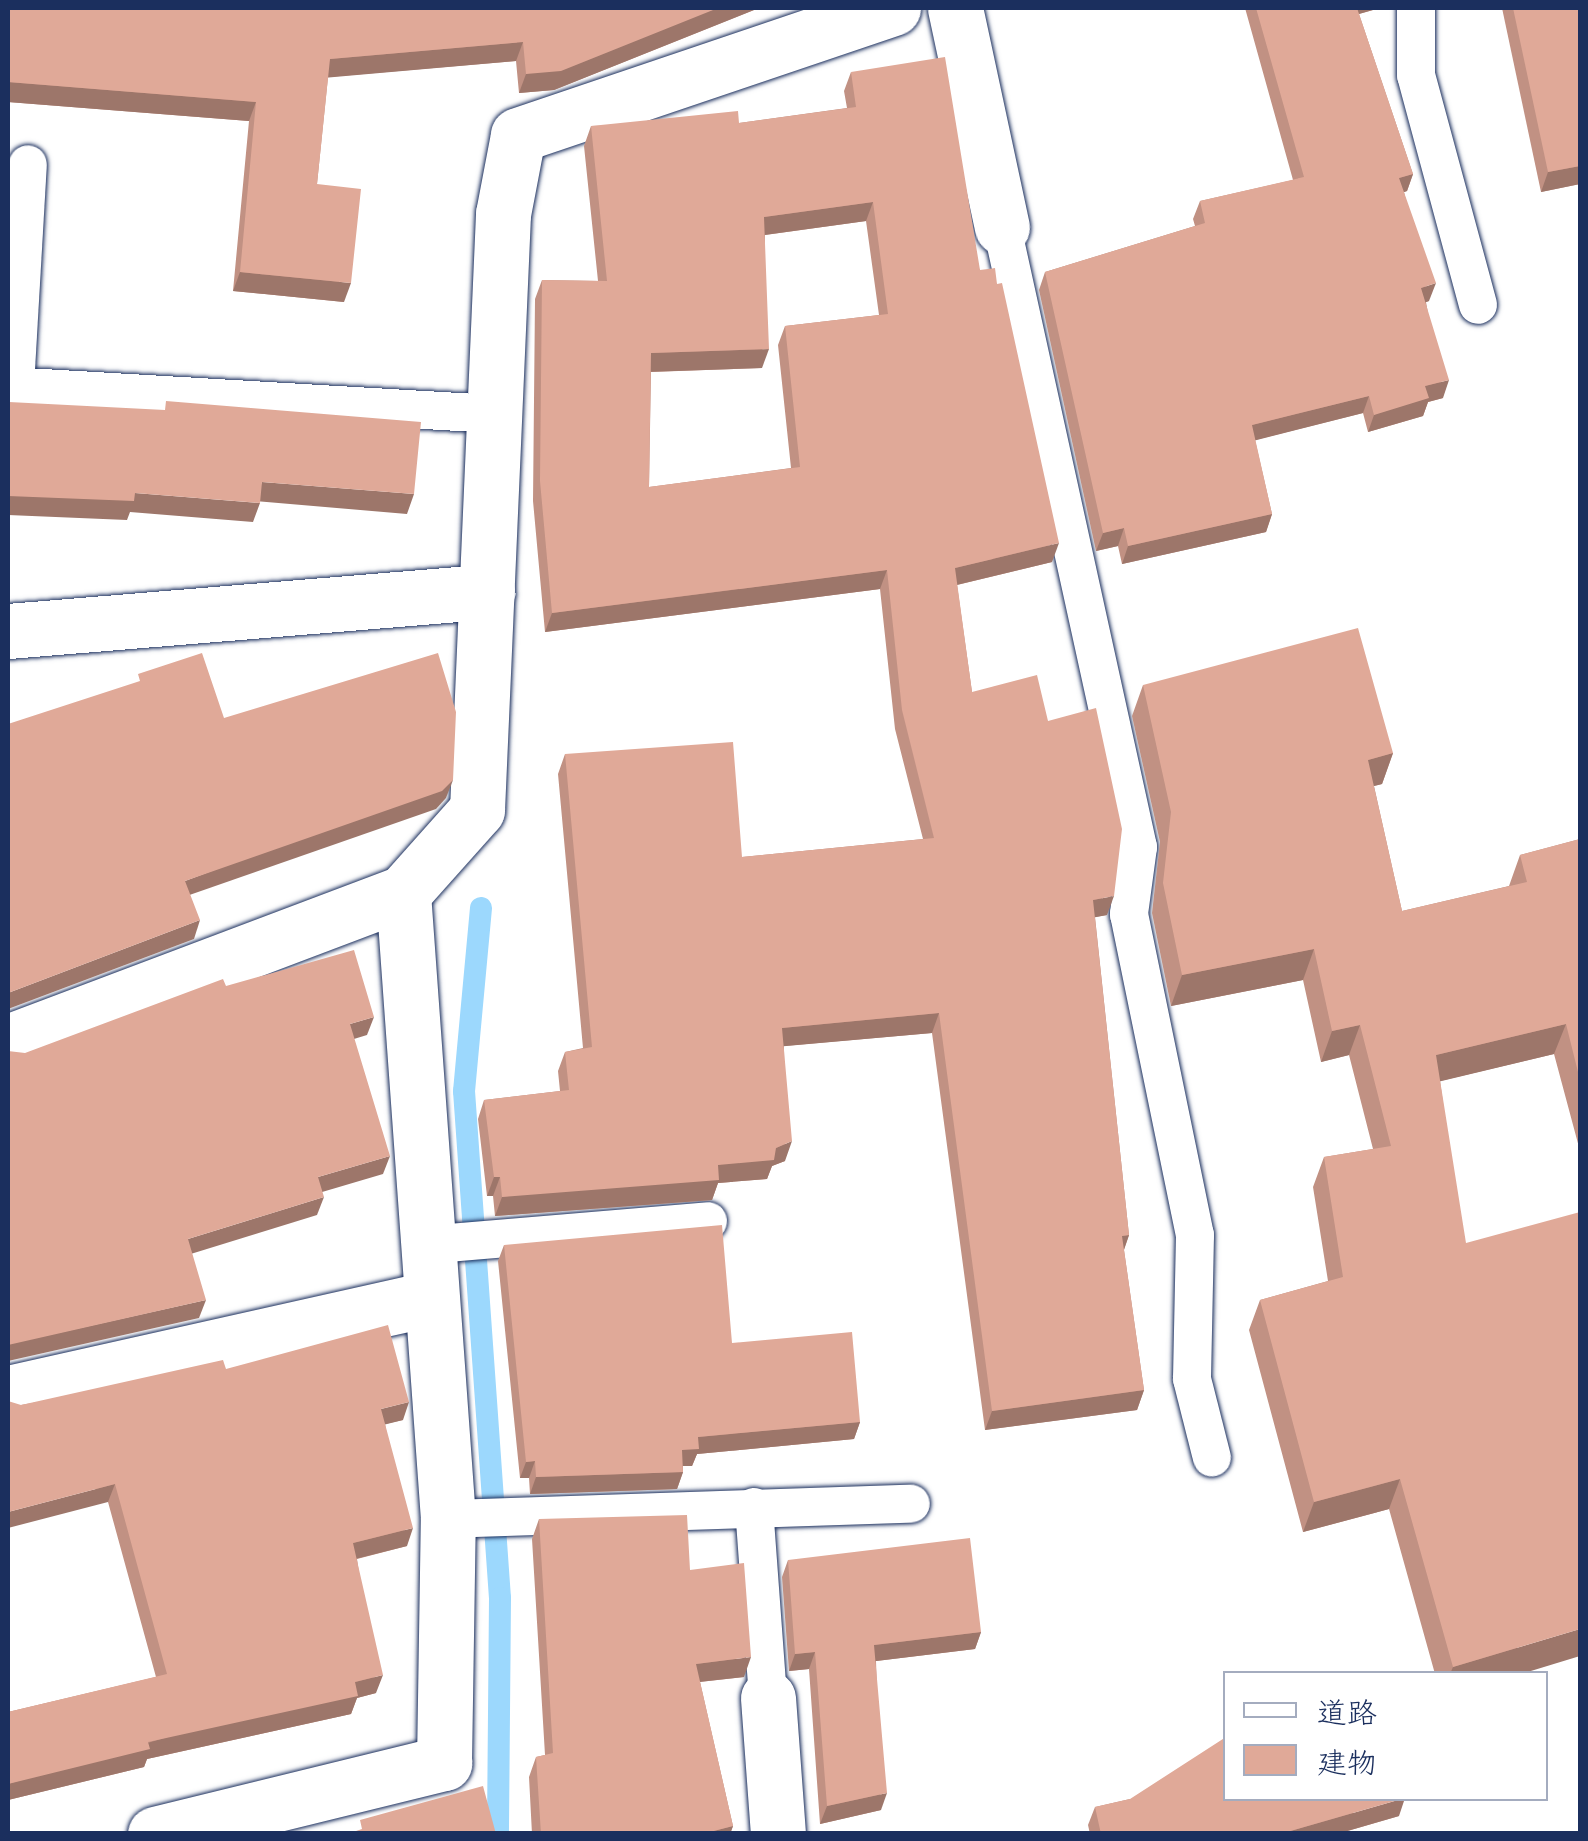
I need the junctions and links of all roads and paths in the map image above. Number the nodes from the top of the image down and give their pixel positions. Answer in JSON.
{"nodes":[{"id":1,"x":893,"y":8,"type":"edge"},
{"id":2,"x":955,"y":8,"type":"edge"},
{"id":3,"x":1416,"y":8,"type":"edge"},
{"id":4,"x":28,"y":164,"type":"dead end"},
{"id":5,"x":1002,"y":227,"type":"joint"},
{"id":6,"x":1478,"y":305,"type":"dead end"},
{"id":7,"x":11,"y":386,"type":"edge"},
{"id":8,"x":495,"y":414,"type":"junction"},
{"id":9,"x":487,"y":592,"type":"junction"},
{"id":10,"x":8,"y":631,"type":"edge"},
{"id":11,"x":403,"y":893,"type":"junction"},
{"id":12,"x":8,"y":1042,"type":"edge"},
{"id":13,"x":708,"y":1220,"type":"dead end"},
{"id":14,"x":461,"y":1242,"type":"junction"},
{"id":15,"x":428,"y":1299,"type":"junction"},
{"id":16,"x":8,"y":1393,"type":"edge"},
{"id":17,"x":1212,"y":1458,"type":"dead end"},
{"id":18,"x":912,"y":1504,"type":"dead end"},
{"id":19,"x":754,"y":1507,"type":"junction"},
{"id":20,"x":481,"y":1516,"type":"junction"},
{"id":21,"x":768,"y":1698,"type":"joint"},
{"id":22,"x":154,"y":1834,"type":"edge"},
{"id":23,"x":778,"y":1834,"type":"edge"}],
"edges":[{"from":1,"to":8,"type":"street"},
{"from":2,"to":5,"type":"street"},
{"from":3,"to":6,"type":"lane"},
{"from":4,"to":7,"type":"lane"},
{"from":5,"to":17,"type":"lane"},
{"from":7,"to":8,"type":"lane"},
{"from":8,"to":9,"type":"street"},
{"from":9,"to":10,"type":"street"},
{"from":9,"to":11,"type":"street"},
{"from":11,"to":12,"type":"street"},
{"from":11,"to":14,"type":"street"},
{"from":13,"to":14,"type":"lane"},
{"from":14,"to":15,"type":"street"},
{"from":15,"to":16,"type":"street"},
{"from":15,"to":20,"type":"street"},
{"from":18,"to":19,"type":"lane"},
{"from":19,"to":20,"type":"lane"},
{"from":19,"to":21,"type":"lane"},
{"from":20,"to":22,"type":"street"},
{"from":21,"to":23,"type":"street"}]}
